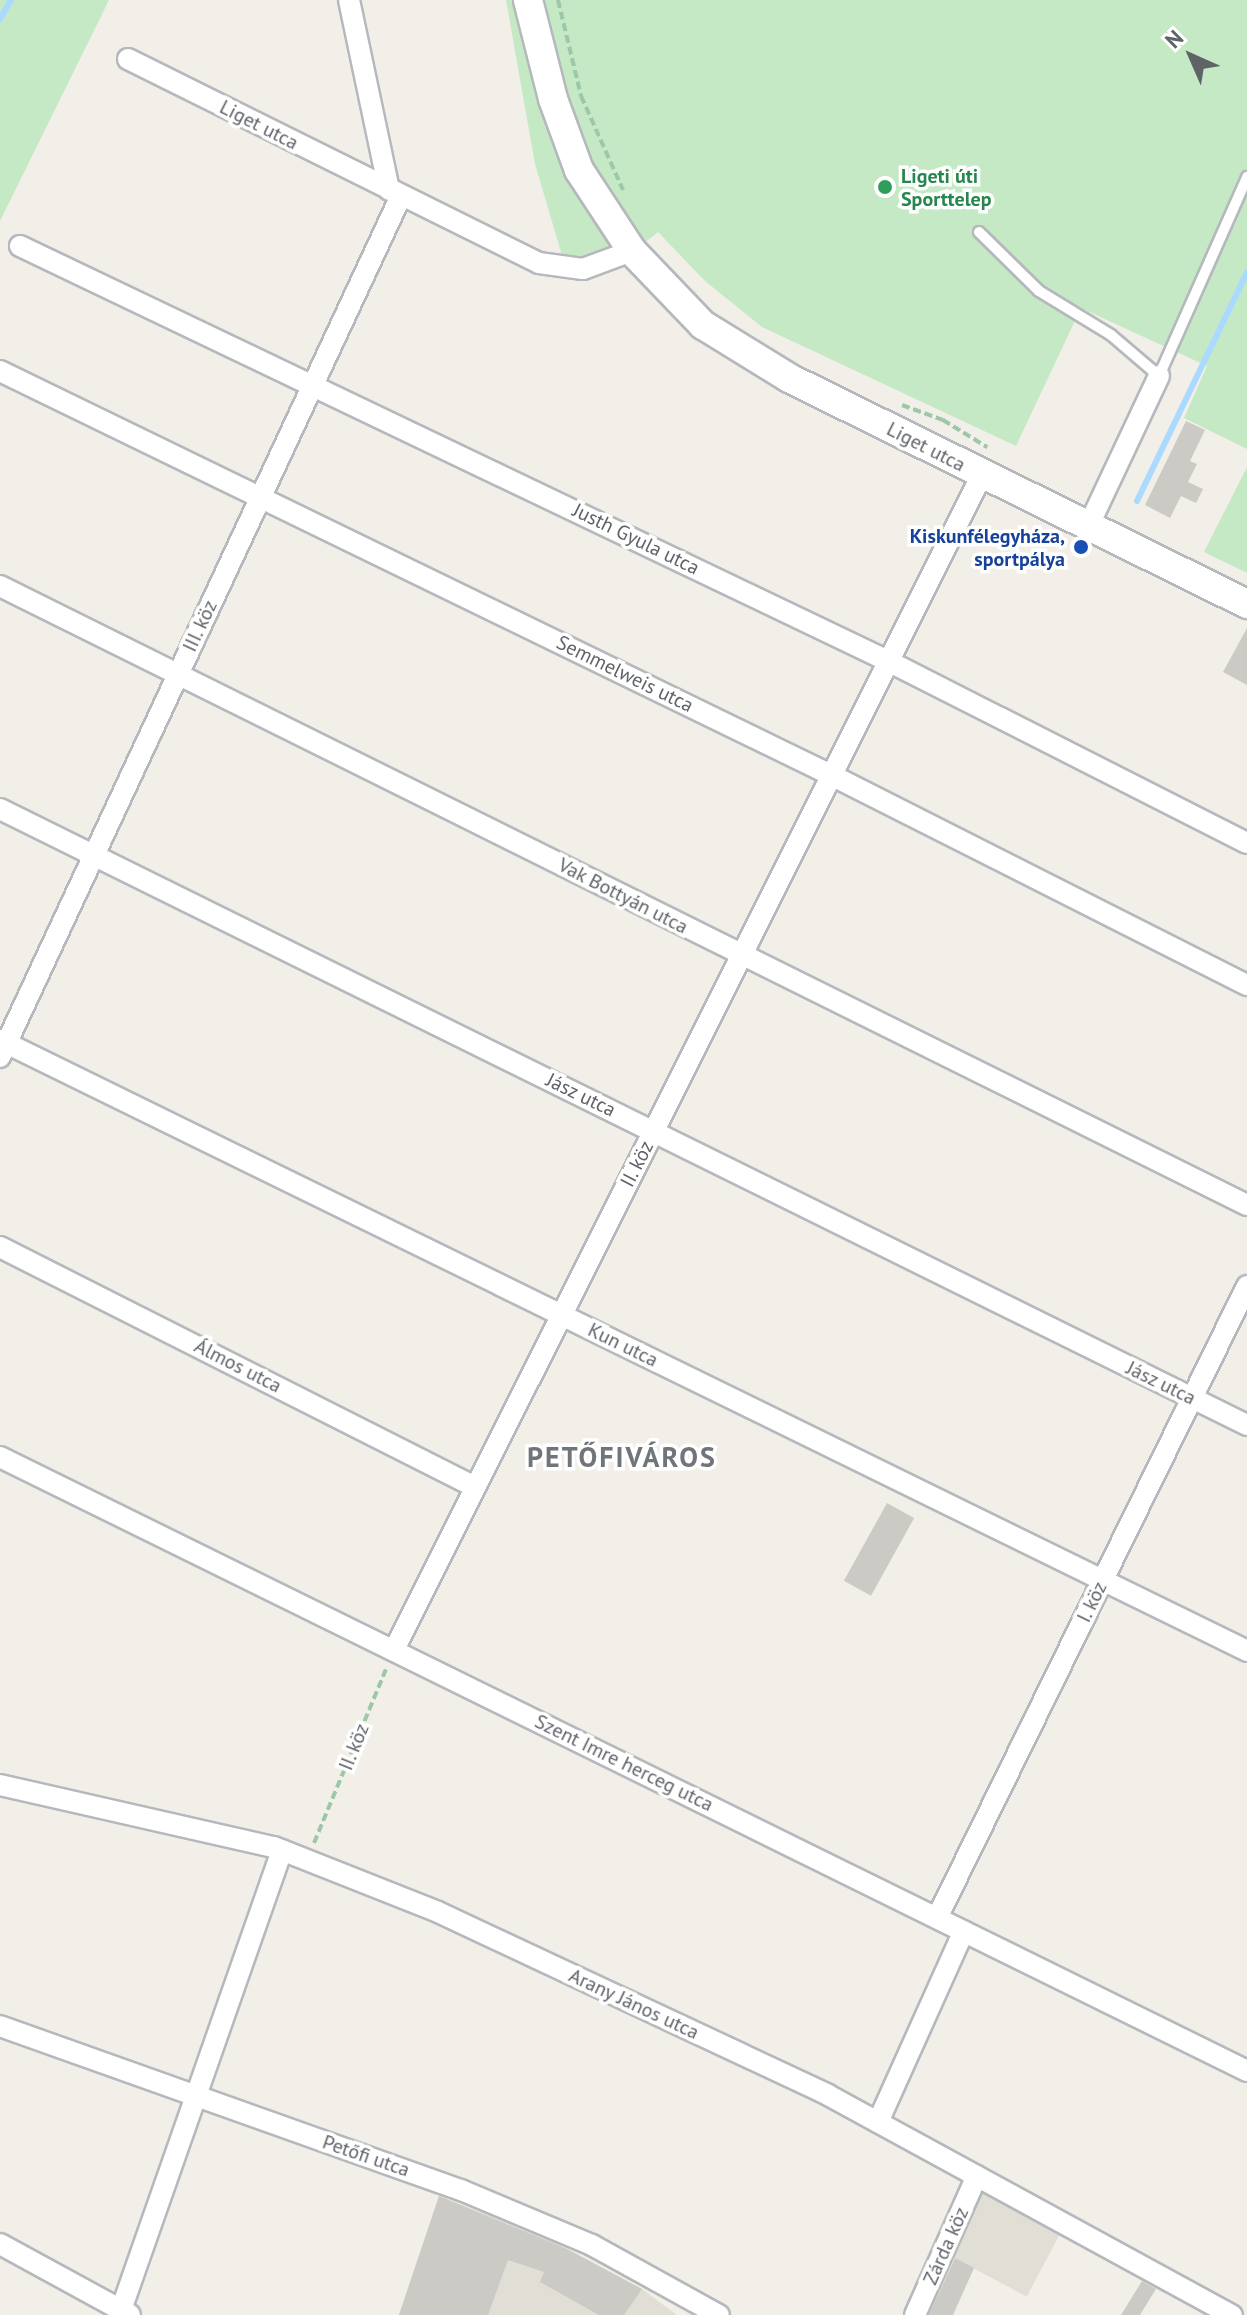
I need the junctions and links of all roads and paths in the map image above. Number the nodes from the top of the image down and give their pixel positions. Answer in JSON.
{"nodes":[{"id":1,"x":349,"y":0,"type":"edge"},
{"id":2,"x":528,"y":0,"type":"edge"},
{"id":3,"x":558,"y":0,"type":"edge"},
{"id":4,"x":128,"y":59,"type":"dead end"},
{"id":5,"x":1247,"y":177,"type":"edge"},
{"id":6,"x":395,"y":193,"type":"junction"},
{"id":7,"x":625,"y":194,"type":"dead end"},
{"id":8,"x":979,"y":232,"type":"dead end"},
{"id":9,"x":20,"y":246,"type":"dead end"},
{"id":10,"x":632,"y":251,"type":"junction"},
{"id":11,"x":0,"y":371,"type":"edge"},
{"id":12,"x":1159,"y":376,"type":"junction"},
{"id":13,"x":313,"y":383,"type":"junction"},
{"id":14,"x":982,"y":475,"type":"junction"},
{"id":15,"x":261,"y":496,"type":"junction"},
{"id":16,"x":1088,"y":527,"type":"junction"},
{"id":17,"x":0,"y":586,"type":"edge"},
{"id":18,"x":1247,"y":604,"type":"edge"},
{"id":19,"x":888,"y":661,"type":"junction"},
{"id":20,"x":178,"y":674,"type":"junction"},
{"id":21,"x":831,"y":775,"type":"junction"},
{"id":22,"x":0,"y":809,"type":"edge"},
{"id":23,"x":1247,"y":843,"type":"edge"},
{"id":24,"x":94,"y":855,"type":"junction"},
{"id":25,"x":741,"y":955,"type":"junction"},
{"id":26,"x":1247,"y":985,"type":"edge"},
{"id":27,"x":2,"y":1047,"type":"edge"},
{"id":28,"x":653,"y":1131,"type":"junction"},
{"id":29,"x":1247,"y":1205,"type":"edge"},
{"id":30,"x":0,"y":1247,"type":"edge"},
{"id":31,"x":1247,"y":1286,"type":"edge"},
{"id":32,"x":561,"y":1315,"type":"junction"},
{"id":33,"x":1192,"y":1398,"type":"junction"},
{"id":34,"x":1247,"y":1425,"type":"edge"},
{"id":35,"x":0,"y":1457,"type":"edge"},
{"id":36,"x":475,"y":1487,"type":"junction"},
{"id":37,"x":1103,"y":1580,"type":"junction"},
{"id":38,"x":394,"y":1650,"type":"junction"},
{"id":39,"x":1247,"y":1651,"type":"edge"},
{"id":40,"x":0,"y":1785,"type":"edge"},
{"id":41,"x":282,"y":1850,"type":"junction"},
{"id":42,"x":307,"y":1860,"type":"junction"},
{"id":43,"x":937,"y":1918,"type":"junction"},
{"id":44,"x":964,"y":1931,"type":"junction"},
{"id":45,"x":0,"y":2026,"type":"edge"},
{"id":46,"x":1247,"y":2071,"type":"edge"},
{"id":47,"x":196,"y":2096,"type":"junction"},
{"id":48,"x":878,"y":2122,"type":"junction"},
{"id":49,"x":977,"y":2176,"type":"junction"},
{"id":50,"x":0,"y":2244,"type":"edge"},
{"id":51,"x":126,"y":2312,"type":"edge"},
{"id":52,"x":719,"y":2315,"type":"edge"},
{"id":53,"x":915,"y":2315,"type":"edge"},
{"id":54,"x":1232,"y":2315,"type":"edge"}],
"edges":[{"from":1,"to":6,"type":"street"},
{"from":2,"to":10,"type":"main road","name":"Liget utca"},
{"from":3,"to":7,"type":"path"},
{"from":4,"to":6,"type":"street","name":"Liget utca"},
{"from":5,"to":12,"type":"lane"},
{"from":6,"to":10,"type":"street","name":"Liget utca"},
{"from":6,"to":13,"type":"street","name":"III. köz"},
{"from":8,"to":12,"type":"lane"},
{"from":9,"to":13,"type":"street","name":"Justh Gyula utca"},
{"from":10,"to":14,"type":"main road","name":"Liget utca"},
{"from":11,"to":15,"type":"street","name":"Semmelweis utca"},
{"from":12,"to":16,"type":"street"},
{"from":13,"to":15,"type":"street","name":"III. köz"},
{"from":13,"to":19,"type":"street","name":"Justh Gyula utca"},
{"from":14,"to":16,"type":"main road","name":"Liget utca"},
{"from":14,"to":19,"type":"street","name":"II. köz"},
{"from":15,"to":20,"type":"street","name":"III. köz"},
{"from":15,"to":21,"type":"street","name":"Semmelweis utca"},
{"from":16,"to":18,"type":"main road","name":"Liget utca"},
{"from":17,"to":20,"type":"street","name":"Vak Bottyán utca"},
{"from":19,"to":21,"type":"street","name":"II. köz"},
{"from":19,"to":23,"type":"street","name":"Justh Gyula utca"},
{"from":20,"to":24,"type":"street","name":"III. köz"},
{"from":20,"to":25,"type":"street","name":"Vak Bottyán utca"},
{"from":21,"to":25,"type":"street","name":"II. köz"},
{"from":21,"to":26,"type":"street","name":"Semmelweis utca"},
{"from":22,"to":24,"type":"street","name":"Jász utca"},
{"from":24,"to":27,"type":"street","name":"III. köz"},
{"from":24,"to":28,"type":"street","name":"Jász utca"},
{"from":25,"to":28,"type":"street","name":"II. köz"},
{"from":25,"to":29,"type":"street","name":"Vak Bottyán utca"},
{"from":27,"to":32,"type":"street","name":"Kun utca"},
{"from":28,"to":32,"type":"street","name":"II. köz"},
{"from":28,"to":33,"type":"street","name":"Jász utca"},
{"from":30,"to":36,"type":"street","name":"Álmos utca"},
{"from":31,"to":33,"type":"street","name":"I. köz"},
{"from":32,"to":36,"type":"street","name":"II. köz"},
{"from":32,"to":37,"type":"street","name":"Kun utca"},
{"from":33,"to":34,"type":"street","name":"Jász utca"},
{"from":33,"to":37,"type":"street","name":"I. köz"},
{"from":35,"to":38,"type":"street","name":"Szent Imre herceg utca"},
{"from":36,"to":38,"type":"street","name":"II. köz"},
{"from":37,"to":39,"type":"street","name":"Kun utca"},
{"from":37,"to":43,"type":"street","name":"I. köz"},
{"from":38,"to":42,"type":"path","name":"II. köz"},
{"from":38,"to":43,"type":"street","name":"Szent Imre herceg utca"},
{"from":40,"to":41,"type":"street","name":"Arany János utca"},
{"from":41,"to":42,"type":"street","name":"Arany János utca"},
{"from":41,"to":47,"type":"street"},
{"from":42,"to":48,"type":"street","name":"Arany János utca"},
{"from":43,"to":44,"type":"street","name":"Szent Imre herceg utca"},
{"from":44,"to":46,"type":"street","name":"Szent Imre herceg utca"},
{"from":44,"to":48,"type":"street"},
{"from":45,"to":47,"type":"street","name":"Petőfi utca"},
{"from":47,"to":51,"type":"street"},
{"from":47,"to":52,"type":"street","name":"Petőfi utca"},
{"from":48,"to":49,"type":"street","name":"Arany János utca"},
{"from":49,"to":53,"type":"street","name":"Zárda köz"},
{"from":49,"to":54,"type":"street","name":"Arany János utca"},
{"from":50,"to":51,"type":"street"}]}
